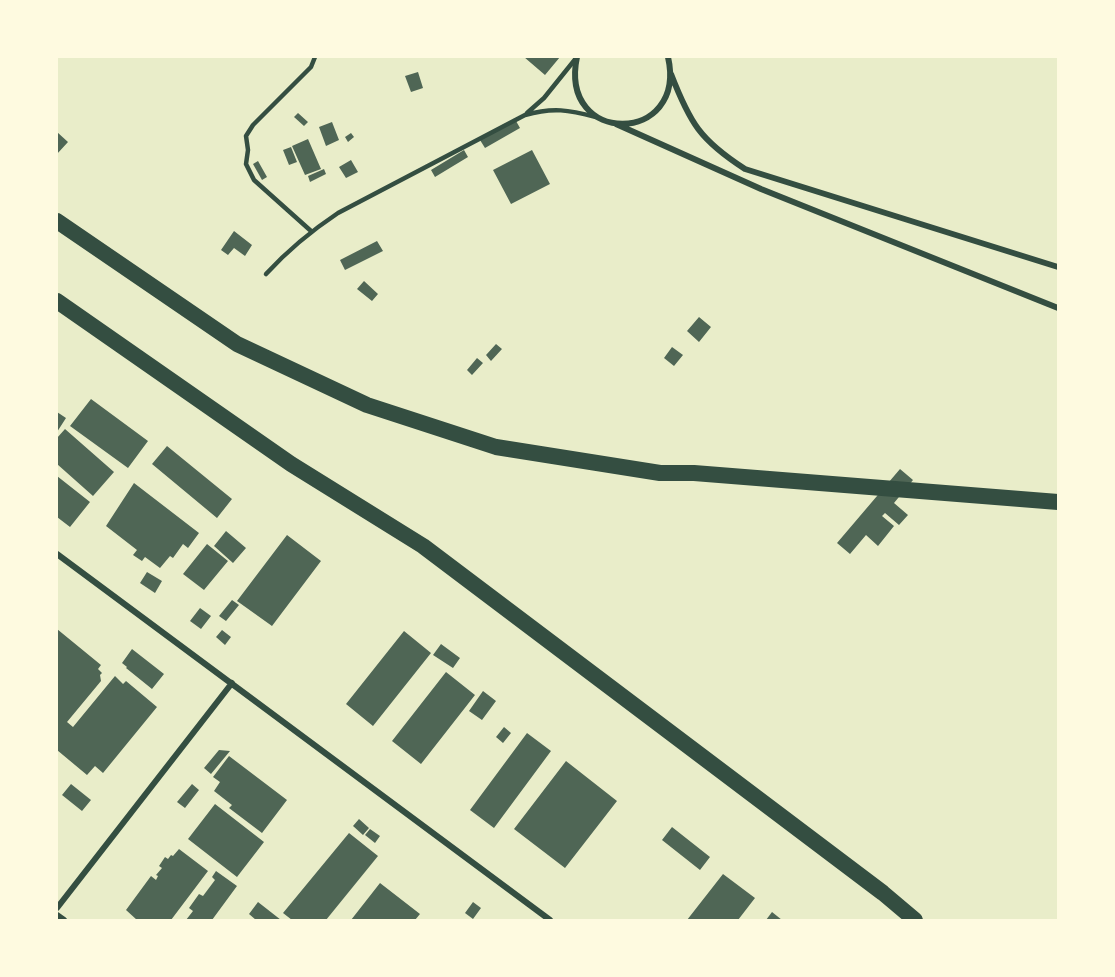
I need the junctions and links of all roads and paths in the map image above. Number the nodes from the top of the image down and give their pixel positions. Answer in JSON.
{"nodes":[{"id":1,"x":315,"y":57,"type":"edge"},
{"id":2,"x":577,"y":57,"type":"edge"},
{"id":3,"x":668,"y":57,"type":"edge"},
{"id":4,"x":671,"y":74,"type":"junction"},
{"id":5,"x":525,"y":115,"type":"junction"},
{"id":6,"x":596,"y":117,"type":"junction"},
{"id":7,"x":616,"y":124,"type":"junction"},
{"id":8,"x":57,"y":221,"type":"edge"},
{"id":9,"x":311,"y":231,"type":"junction"},
{"id":10,"x":1058,"y":267,"type":"edge"},
{"id":11,"x":266,"y":274,"type":"dead end"},
{"id":12,"x":57,"y":301,"type":"edge"},
{"id":13,"x":1058,"y":308,"type":"edge"},
{"id":14,"x":1058,"y":502,"type":"edge"},
{"id":15,"x":57,"y":554,"type":"edge"},
{"id":16,"x":232,"y":683,"type":"junction"},
{"id":17,"x":57,"y":908,"type":"edge"},
{"id":18,"x":57,"y":915,"type":"edge"},
{"id":19,"x":64,"y":920,"type":"edge"},
{"id":20,"x":550,"y":920,"type":"edge"},
{"id":21,"x":915,"y":920,"type":"edge"}],
"edges":[{"from":1,"to":9,"type":"lane"},
{"from":2,"to":5,"type":"lane"},
{"from":2,"to":6,"type":"street"},
{"from":3,"to":4,"type":"street"},
{"from":4,"to":7,"type":"street"},
{"from":4,"to":10,"type":"street"},
{"from":5,"to":6,"type":"lane"},
{"from":5,"to":9,"type":"lane"},
{"from":6,"to":7,"type":"street"},
{"from":7,"to":13,"type":"street"},
{"from":8,"to":14,"type":"highway"},
{"from":9,"to":11,"type":"lane"},
{"from":12,"to":21,"type":"highway"},
{"from":15,"to":16,"type":"street"},
{"from":16,"to":17,"type":"street"},
{"from":16,"to":20,"type":"street"},
{"from":18,"to":19,"type":"street"}]}
